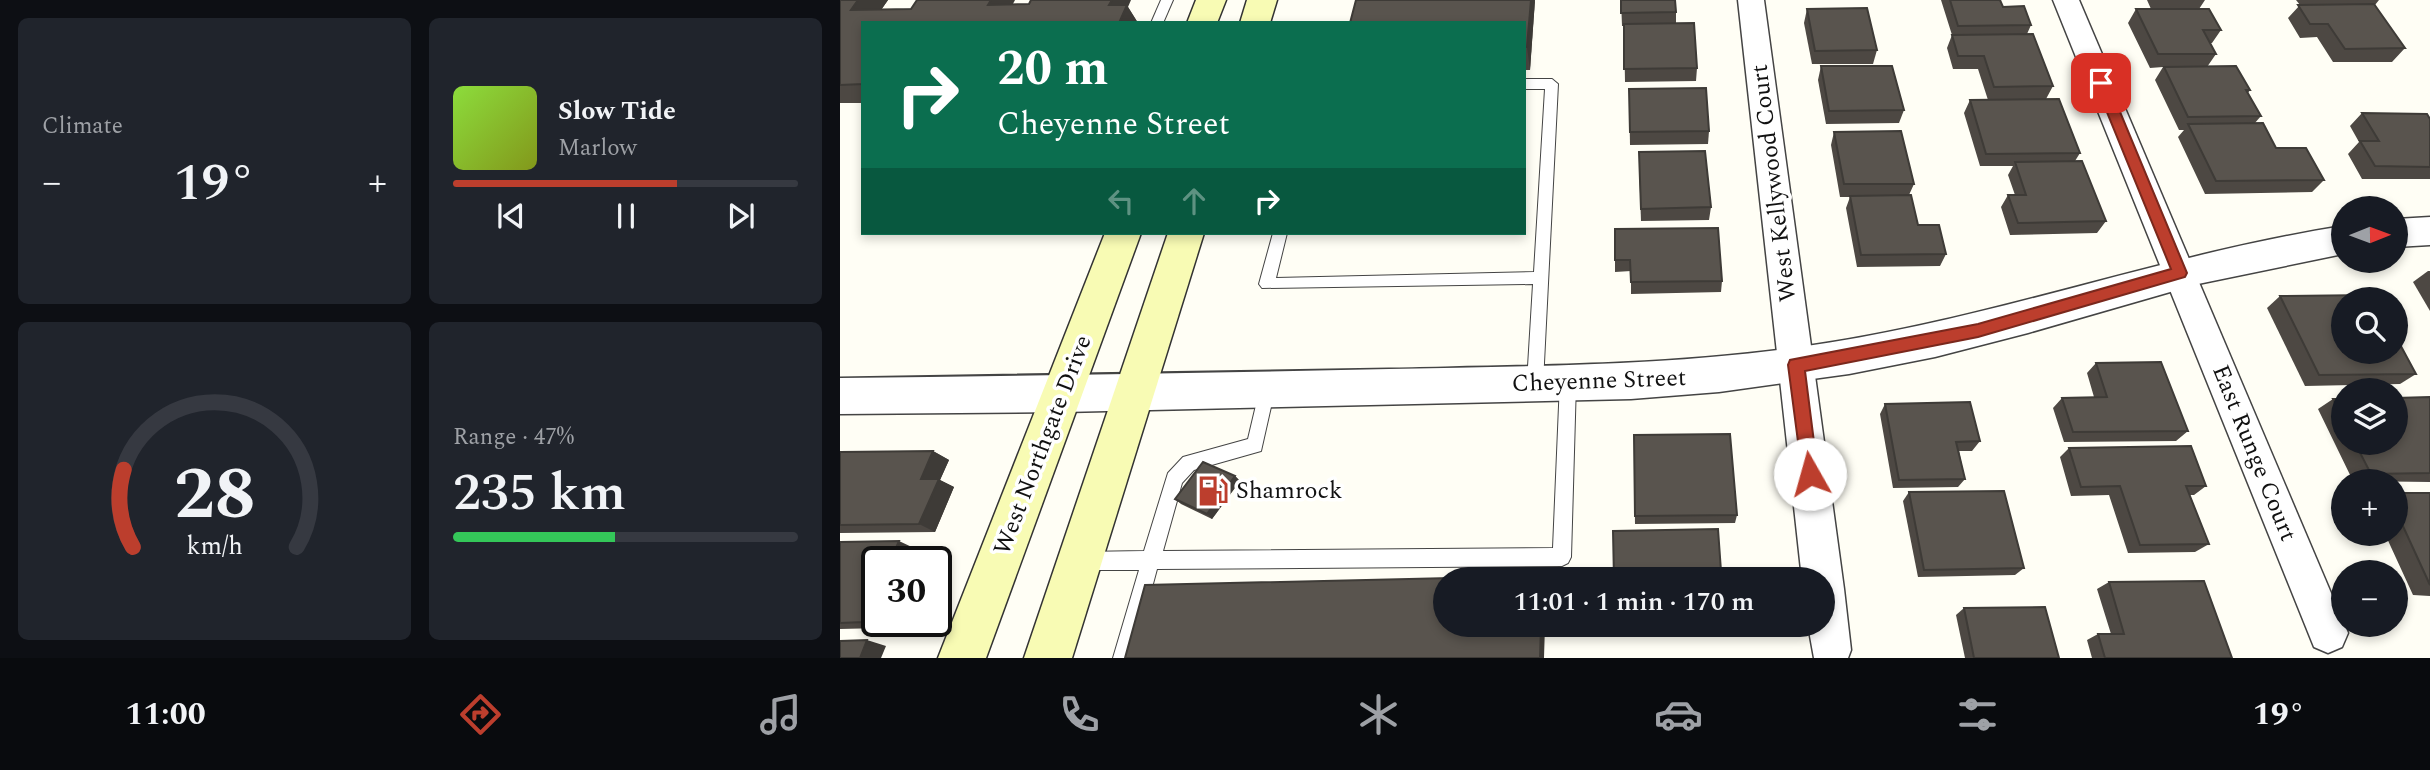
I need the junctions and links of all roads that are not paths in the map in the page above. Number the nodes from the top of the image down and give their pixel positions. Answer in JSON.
{"nodes":[{"id":1,"x":1167,"y":0,"type":"edge"},
{"id":2,"x":1211,"y":0,"type":"edge"},
{"id":3,"x":1262,"y":0,"type":"edge"},
{"id":4,"x":1751,"y":0,"type":"edge"},
{"id":5,"x":2066,"y":0,"type":"edge"},
{"id":6,"x":1158,"y":21,"type":"edge"},
{"id":7,"x":1203,"y":21,"type":"edge"},
{"id":8,"x":1256,"y":21,"type":"edge"},
{"id":9,"x":1526,"y":84,"type":"edge"},
{"id":10,"x":2430,"y":230,"type":"edge"},
{"id":11,"x":2408,"y":232,"type":"edge"},
{"id":12,"x":1122,"y":235,"type":"edge"},
{"id":13,"x":1185,"y":235,"type":"edge"},
{"id":14,"x":1279,"y":235,"type":"edge"},
{"id":15,"x":2331,"y":242,"type":"edge"},
{"id":16,"x":2180,"y":273,"type":"junction"},
{"id":17,"x":1541,"y":278,"type":"junction"},
{"id":18,"x":1796,"y":365,"type":"junction"},
{"id":19,"x":1551,"y":383,"type":"junction"},
{"id":20,"x":1267,"y":389,"type":"junction"},
{"id":21,"x":1134,"y":392,"type":"junction"},
{"id":22,"x":1063,"y":394,"type":"junction"},
{"id":23,"x":840,"y":396,"type":"edge"},
{"id":24,"x":1079,"y":561,"type":"junction"},
{"id":25,"x":1151,"y":561,"type":"junction"},
{"id":26,"x":1821,"y":567,"type":"edge"},
{"id":27,"x":2328,"y":633,"type":"dead end"},
{"id":28,"x":1830,"y":637,"type":"edge"},
{"id":29,"x":1831,"y":650,"type":"dead end"},
{"id":30,"x":962,"y":658,"type":"edge"},
{"id":31,"x":1048,"y":658,"type":"edge"},
{"id":32,"x":1123,"y":658,"type":"edge"}],
"edges":[{"from":1,"to":6,"type":"lane"},
{"from":2,"to":7,"type":"main road"},
{"from":3,"to":8,"type":"main road"},
{"from":4,"to":18,"type":"street","name":"West Kellywood Court"},
{"from":5,"to":16,"type":"street","name":"East Runge Court"},
{"from":9,"to":17,"type":"lane"},
{"from":10,"to":11,"type":"street"},
{"from":12,"to":22,"type":"main road","name":"West Northgate Drive"},
{"from":13,"to":21,"type":"main road"},
{"from":14,"to":17,"type":"lane"},
{"from":15,"to":16,"type":"street","name":"Cheyenne Street"},
{"from":16,"to":18,"type":"street","name":"Cheyenne Street"},
{"from":16,"to":27,"type":"street","name":"East Runge Court"},
{"from":17,"to":19,"type":"lane"},
{"from":18,"to":19,"type":"street","name":"Cheyenne Street"},
{"from":18,"to":26,"type":"street","name":"West Kellywood Court"},
{"from":19,"to":20,"type":"street","name":"Cheyenne Street"},
{"from":19,"to":25,"type":"lane"},
{"from":20,"to":21,"type":"street","name":"Cheyenne Street"},
{"from":20,"to":25,"type":"lane"},
{"from":21,"to":22,"type":"street","name":"Cheyenne Street"},
{"from":21,"to":24,"type":"main road"},
{"from":22,"to":23,"type":"street","name":"Cheyenne Street"},
{"from":22,"to":30,"type":"main road","name":"West Northgate Drive"},
{"from":24,"to":25,"type":"lane"},
{"from":24,"to":31,"type":"main road"},
{"from":25,"to":32,"type":"lane"},
{"from":28,"to":29,"type":"street"}]}
